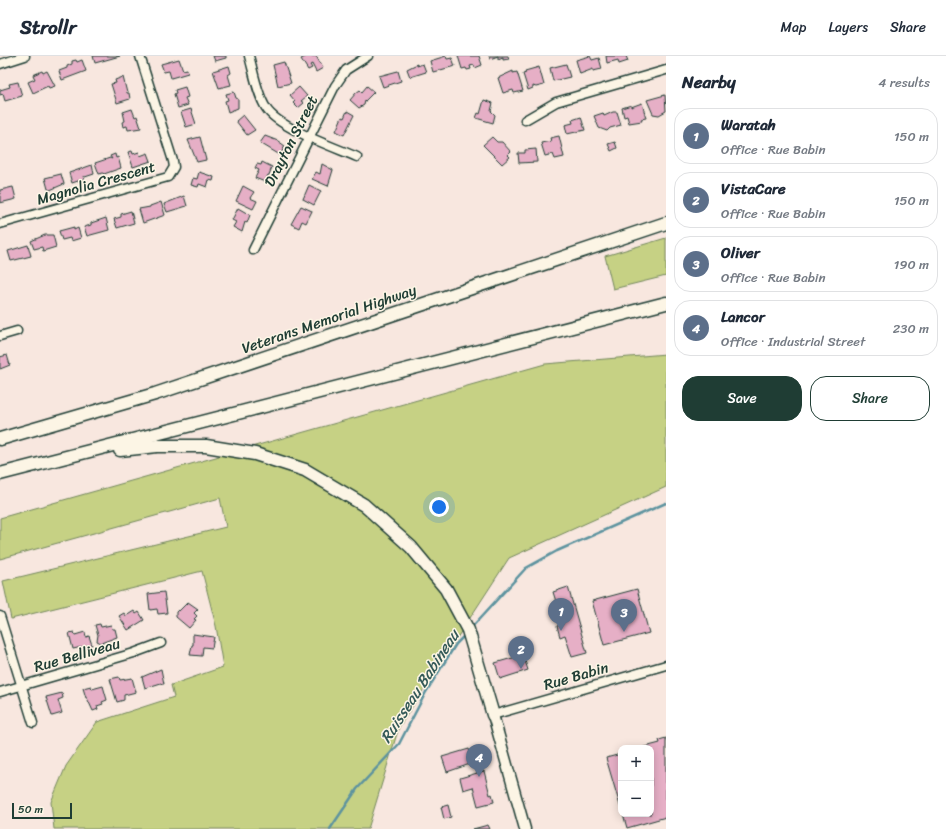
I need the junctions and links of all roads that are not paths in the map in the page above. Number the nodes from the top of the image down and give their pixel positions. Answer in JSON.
{"nodes":[{"id":1,"x":25,"y":56,"type":"edge"},
{"id":2,"x":140,"y":56,"type":"edge"},
{"id":3,"x":249,"y":56,"type":"edge"},
{"id":4,"x":368,"y":56,"type":"edge"},
{"id":5,"x":0,"y":64,"type":"edge"},
{"id":6,"x":666,"y":70,"type":"edge"},
{"id":7,"x":525,"y":120,"type":"dead end"},
{"id":8,"x":310,"y":136,"type":"junction"},
{"id":9,"x":357,"y":157,"type":"dead end"},
{"id":10,"x":666,"y":222,"type":"edge"},
{"id":11,"x":0,"y":224,"type":"edge"},
{"id":12,"x":252,"y":250,"type":"dead end"},
{"id":13,"x":666,"y":303,"type":"edge"},
{"id":14,"x":17,"y":331,"type":"dead end"},
{"id":15,"x":0,"y":336,"type":"edge"},
{"id":16,"x":0,"y":439,"type":"edge"},
{"id":17,"x":81,"y":454,"type":"junction"},
{"id":18,"x":0,"y":474,"type":"edge"},
{"id":19,"x":0,"y":616,"type":"edge"},
{"id":20,"x":161,"y":643,"type":"dead end"},
{"id":21,"x":666,"y":665,"type":"edge"},
{"id":22,"x":22,"y":686,"type":"junction"},
{"id":23,"x":0,"y":692,"type":"edge"},
{"id":24,"x":493,"y":714,"type":"junction"},
{"id":25,"x":33,"y":723,"type":"dead end"},
{"id":26,"x":525,"y":829,"type":"edge"}],
"edges":[{"from":1,"to":5,"type":"street"},
{"from":2,"to":11,"type":"street","name":"Magnolia Crescent"},
{"from":3,"to":8,"type":"street"},
{"from":4,"to":8,"type":"street","name":"Drayton Street"},
{"from":6,"to":7,"type":"street"},
{"from":8,"to":9,"type":"street"},
{"from":8,"to":12,"type":"street","name":"Drayton Street"},
{"from":10,"to":16,"type":"highway","name":"Veterans Memorial Highway"},
{"from":13,"to":17,"type":"highway"},
{"from":14,"to":15,"type":"street"},
{"from":17,"to":18,"type":"highway"},
{"from":17,"to":24,"type":"highway"},
{"from":19,"to":22,"type":"street"},
{"from":20,"to":22,"type":"street","name":"Rue Belliveau"},
{"from":21,"to":24,"type":"street","name":"Rue Babin"},
{"from":22,"to":23,"type":"street","name":"Rue Belliveau"},
{"from":22,"to":25,"type":"street"},
{"from":24,"to":26,"type":"main road"}]}
